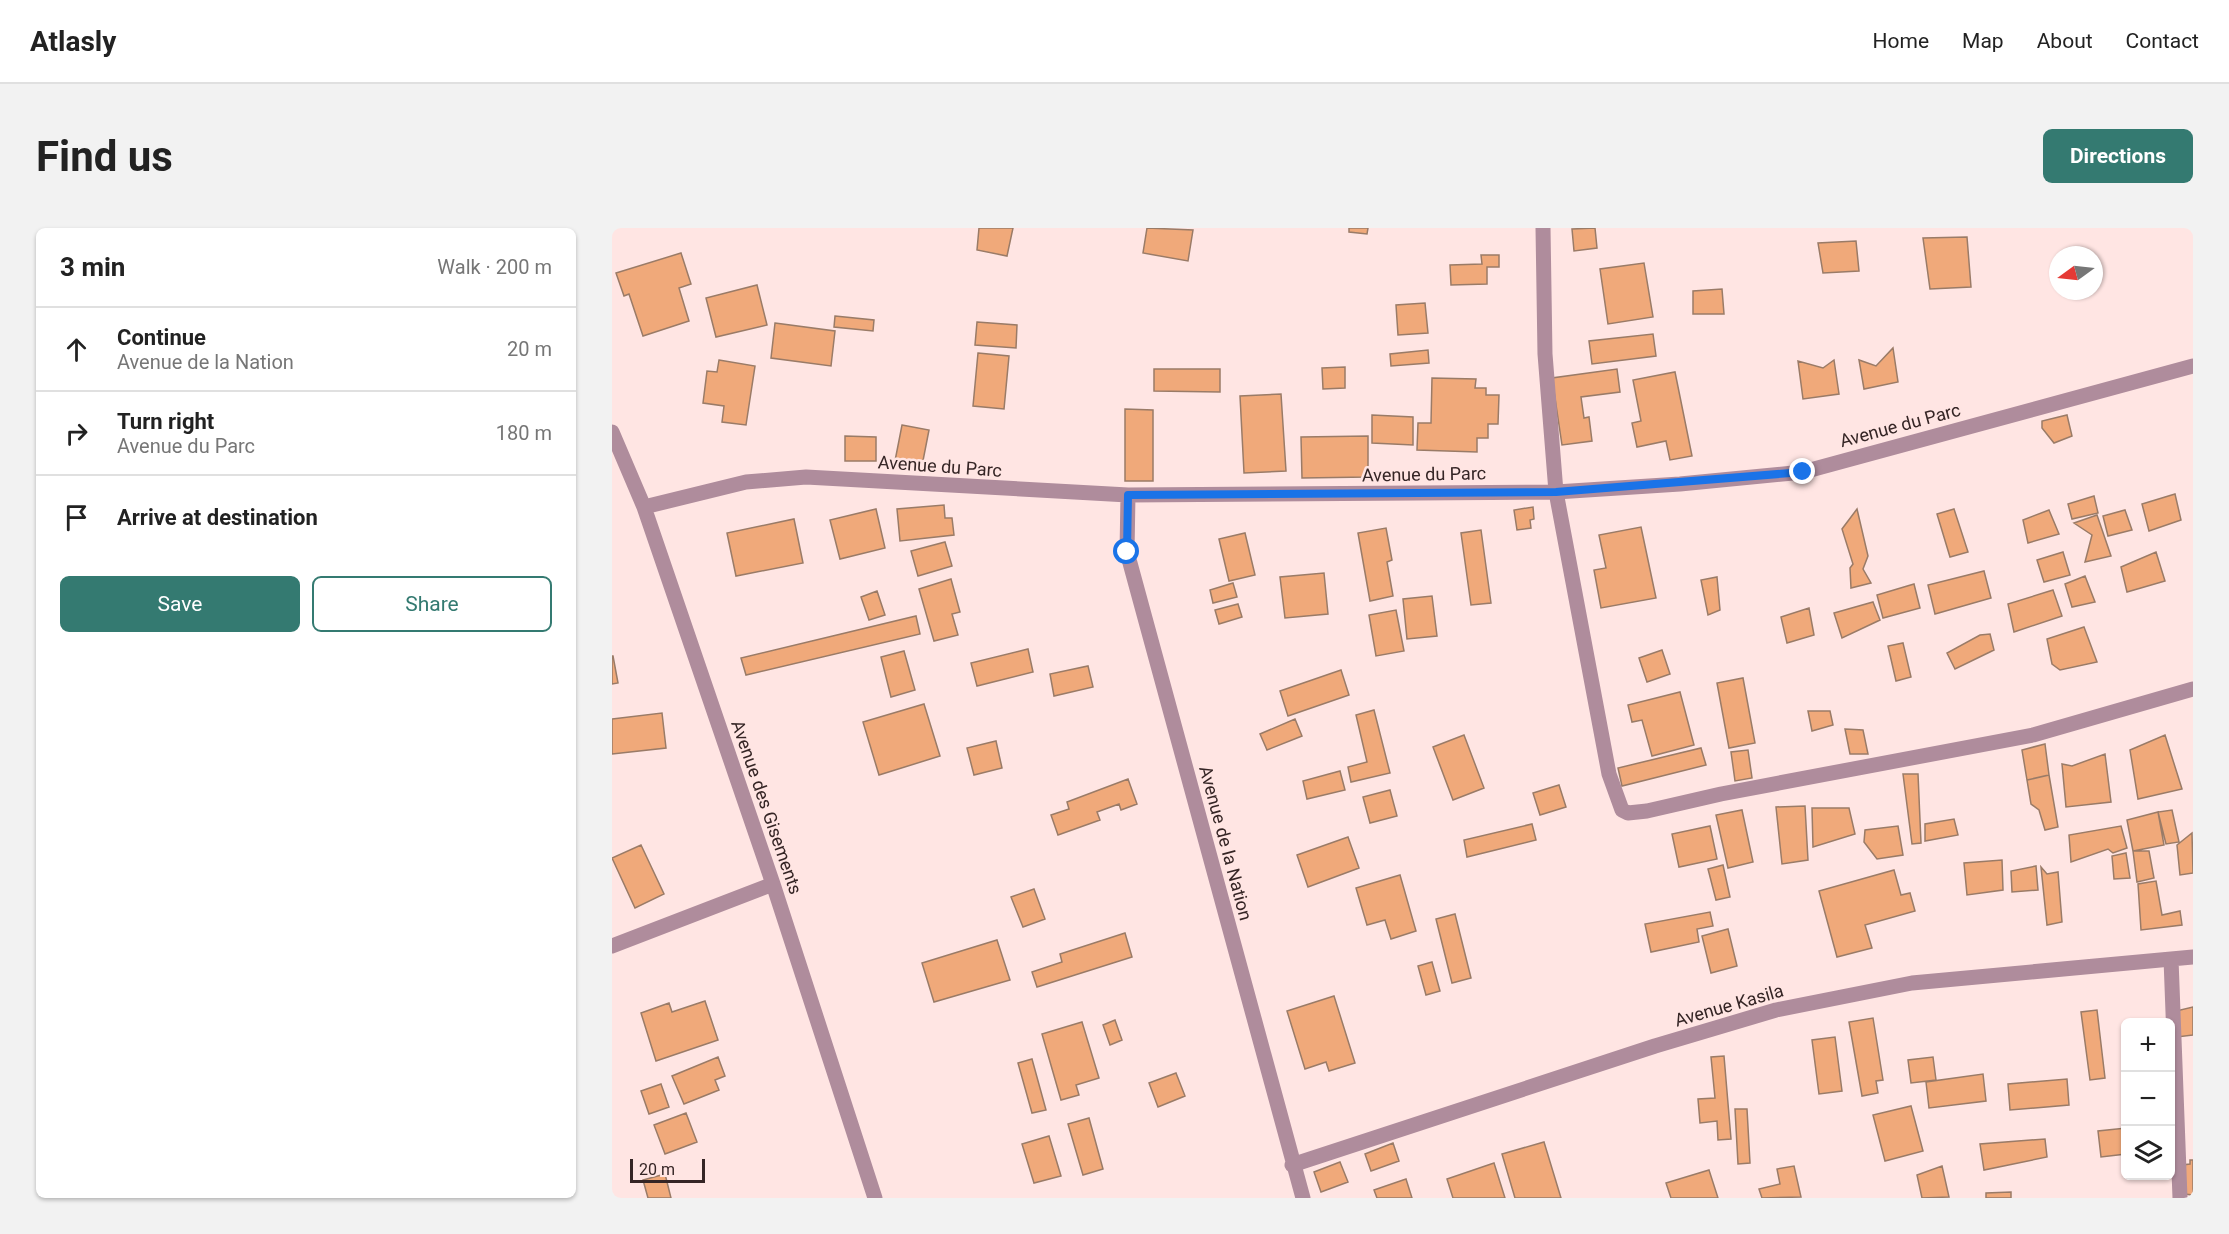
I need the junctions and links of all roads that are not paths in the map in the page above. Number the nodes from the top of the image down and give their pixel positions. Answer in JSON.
{"nodes":[{"id":1,"x":1544,"y":228,"type":"edge"},
{"id":2,"x":2193,"y":366,"type":"edge"},
{"id":3,"x":612,"y":432,"type":"edge"},
{"id":4,"x":1556,"y":492,"type":"junction"},
{"id":5,"x":1128,"y":495,"type":"junction"},
{"id":6,"x":644,"y":507,"type":"junction"},
{"id":7,"x":2193,"y":689,"type":"edge"},
{"id":8,"x":773,"y":884,"type":"junction"},
{"id":9,"x":612,"y":946,"type":"edge"},
{"id":10,"x":2193,"y":957,"type":"edge"},
{"id":11,"x":2171,"y":959,"type":"junction"},
{"id":12,"x":1292,"y":1165,"type":"junction"},
{"id":13,"x":875,"y":1198,"type":"edge"},
{"id":14,"x":1303,"y":1198,"type":"edge"},
{"id":15,"x":2180,"y":1198,"type":"edge"}],
"edges":[{"from":1,"to":4,"type":"street"},
{"from":2,"to":4,"type":"street","name":"Avenue du Parc"},
{"from":3,"to":6,"type":"street","name":"Avenue des Gisements"},
{"from":4,"to":5,"type":"street","name":"Avenue du Parc"},
{"from":4,"to":7,"type":"street"},
{"from":5,"to":6,"type":"street","name":"Avenue du Parc"},
{"from":5,"to":12,"type":"street","name":"Avenue de la Nation"},
{"from":6,"to":8,"type":"street","name":"Avenue des Gisements"},
{"from":8,"to":9,"type":"street"},
{"from":8,"to":13,"type":"street","name":"Avenue des Gisements"},
{"from":10,"to":11,"type":"street","name":"Avenue Kasila"},
{"from":11,"to":12,"type":"street","name":"Avenue Kasila"},
{"from":11,"to":15,"type":"street"},
{"from":12,"to":14,"type":"street","name":"Avenue de la Nation"}]}
